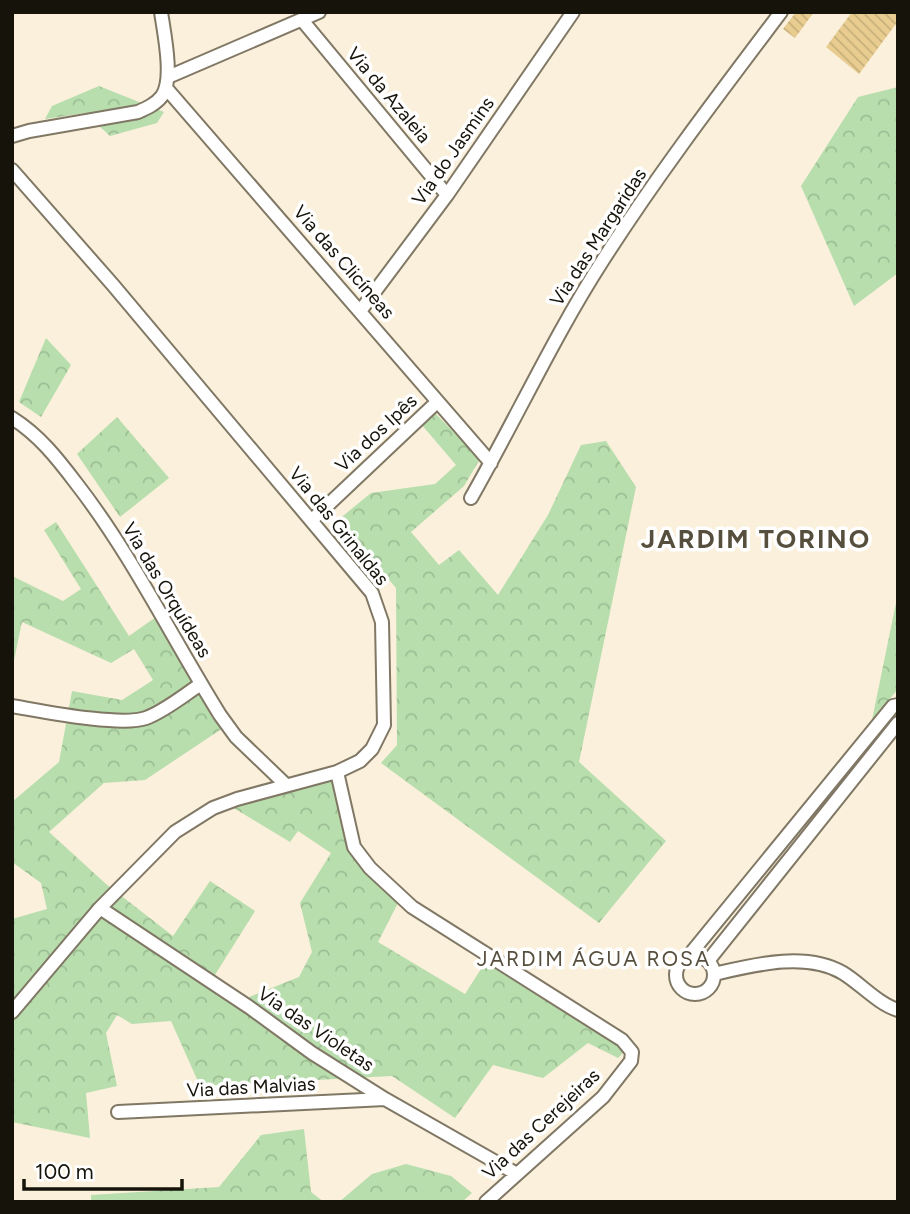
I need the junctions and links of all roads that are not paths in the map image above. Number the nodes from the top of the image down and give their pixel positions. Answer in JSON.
{"nodes":[{"id":1,"x":161,"y":12,"type":"edge"},
{"id":2,"x":319,"y":12,"type":"edge"},
{"id":3,"x":573,"y":12,"type":"edge"},
{"id":4,"x":781,"y":12,"type":"edge"},
{"id":5,"x":302,"y":20,"type":"junction"},
{"id":6,"x":167,"y":83,"type":"junction"},
{"id":7,"x":12,"y":136,"type":"edge"},
{"id":8,"x":12,"y":170,"type":"edge"},
{"id":9,"x":447,"y":195,"type":"junction"},
{"id":10,"x":361,"y":310,"type":"junction"},
{"id":11,"x":437,"y":402,"type":"junction"},
{"id":12,"x":12,"y":418,"type":"edge"},
{"id":13,"x":491,"y":463,"type":"junction"},
{"id":14,"x":471,"y":498,"type":"dead end"},
{"id":15,"x":312,"y":520,"type":"junction"},
{"id":16,"x":201,"y":684,"type":"junction"},
{"id":17,"x":897,"y":704,"type":"edge"},
{"id":18,"x":12,"y":706,"type":"edge"},
{"id":19,"x":898,"y":723,"type":"edge"},
{"id":20,"x":337,"y":772,"type":"junction"},
{"id":21,"x":286,"y":785,"type":"junction"},
{"id":22,"x":100,"y":908,"type":"junction"},
{"id":23,"x":687,"y":958,"type":"junction"},
{"id":24,"x":711,"y":967,"type":"junction"},
{"id":25,"x":898,"y":1010,"type":"edge"},
{"id":26,"x":12,"y":1012,"type":"edge"},
{"id":27,"x":385,"y":1099,"type":"junction"},
{"id":28,"x":118,"y":1112,"type":"dead end"},
{"id":29,"x":515,"y":1173,"type":"junction"},
{"id":30,"x":486,"y":1202,"type":"edge"}],
"edges":[{"from":1,"to":6,"type":"street"},
{"from":2,"to":5,"type":"street"},
{"from":3,"to":9,"type":"street","name":"Via do Jasmins"},
{"from":4,"to":13,"type":"street","name":"Via das Margaridas"},
{"from":5,"to":6,"type":"street"},
{"from":5,"to":9,"type":"street","name":"Via da Azaleia"},
{"from":6,"to":7,"type":"street"},
{"from":6,"to":10,"type":"street","name":"Via das Clicíneas"},
{"from":8,"to":15,"type":"street","name":"Via das Grinaldas"},
{"from":9,"to":10,"type":"street","name":"Via do Jasmins"},
{"from":10,"to":11,"type":"street","name":"Via das Clicíneas"},
{"from":11,"to":13,"type":"street","name":"Via das Clicíneas"},
{"from":11,"to":15,"type":"street","name":"Via dos Ipês"},
{"from":12,"to":16,"type":"street","name":"Via das Orquídeas"},
{"from":13,"to":14,"type":"street","name":"Via das Margaridas"},
{"from":15,"to":20,"type":"street","name":"Via das Grinaldas"},
{"from":16,"to":18,"type":"street"},
{"from":16,"to":21,"type":"street","name":"Via das Orquídeas"},
{"from":17,"to":23,"type":"street"},
{"from":19,"to":24,"type":"street"},
{"from":20,"to":21,"type":"street","name":"Via das Grinaldas"},
{"from":20,"to":29,"type":"street","name":"Via das Cerejeiras"},
{"from":21,"to":22,"type":"street","name":"Via das Grinaldas"},
{"from":22,"to":26,"type":"street","name":"Via das Grinaldas"},
{"from":22,"to":27,"type":"street","name":"Via das Violetas"},
{"from":23,"to":24,"type":"street"},
{"from":23,"to":24,"type":"street"},
{"from":24,"to":25,"type":"street"},
{"from":27,"to":28,"type":"street","name":"Via das Malvias"},
{"from":27,"to":29,"type":"street","name":"Via das Violetas"},
{"from":29,"to":30,"type":"street","name":"Via das Cerejeiras"}]}
